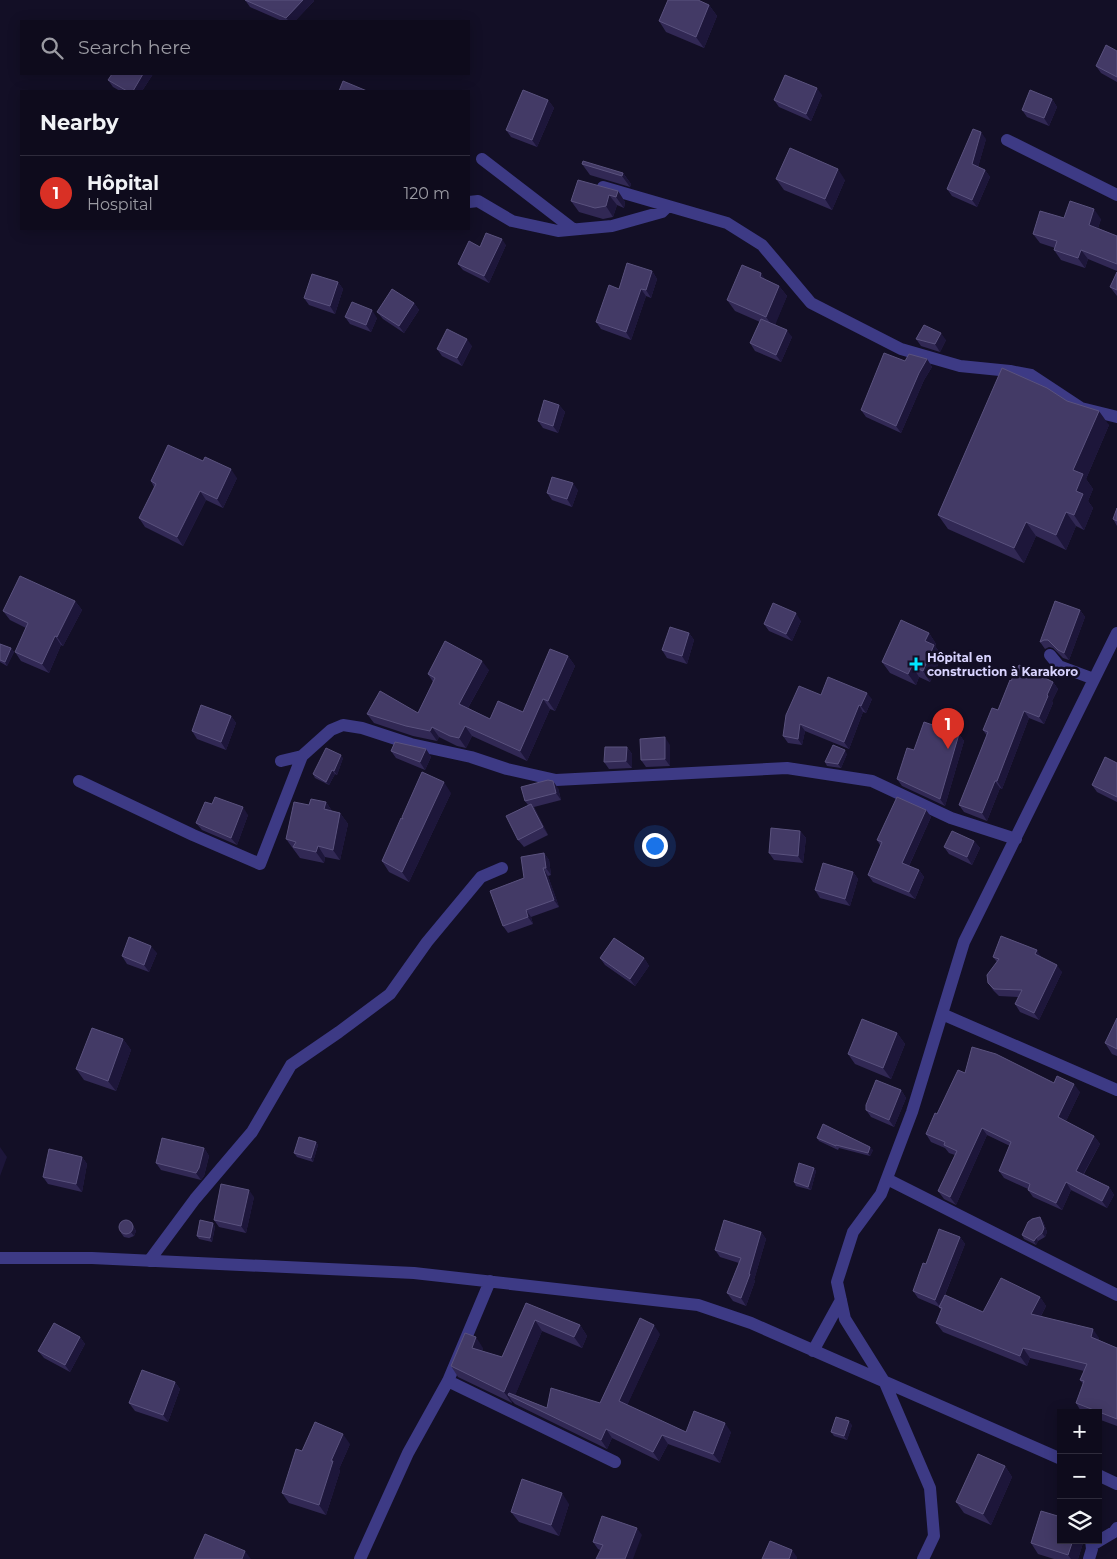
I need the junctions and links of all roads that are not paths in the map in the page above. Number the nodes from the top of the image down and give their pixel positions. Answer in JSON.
{"nodes":[{"id":1,"x":1007,"y":140,"type":"dead end"},
{"id":2,"x":482,"y":159,"type":"dead end"},
{"id":3,"x":587,"y":183,"type":"edge"},
{"id":4,"x":1117,"y":195,"type":"edge"},
{"id":5,"x":470,"y":202,"type":"edge"},
{"id":6,"x":668,"y":206,"type":"junction"},
{"id":7,"x":573,"y":230,"type":"junction"},
{"id":8,"x":1117,"y":418,"type":"edge"},
{"id":9,"x":1117,"y":633,"type":"edge"},
{"id":10,"x":1050,"y":655,"type":"dead end"},
{"id":11,"x":1094,"y":679,"type":"junction"},
{"id":12,"x":302,"y":756,"type":"junction"},
{"id":13,"x":281,"y":761,"type":"dead end"},
{"id":14,"x":79,"y":781,"type":"dead end"},
{"id":15,"x":1016,"y":839,"type":"junction"},
{"id":16,"x":502,"y":868,"type":"dead end"},
{"id":17,"x":942,"y":1014,"type":"junction"},
{"id":18,"x":1117,"y":1090,"type":"edge"},
{"id":19,"x":886,"y":1179,"type":"junction"},
{"id":20,"x":0,"y":1258,"type":"edge"},
{"id":21,"x":149,"y":1261,"type":"junction"},
{"id":22,"x":490,"y":1281,"type":"junction"},
{"id":23,"x":1117,"y":1294,"type":"edge"},
{"id":24,"x":841,"y":1300,"type":"junction"},
{"id":25,"x":813,"y":1351,"type":"junction"},
{"id":26,"x":448,"y":1381,"type":"junction"},
{"id":27,"x":885,"y":1383,"type":"junction"},
{"id":28,"x":1057,"y":1457,"type":"edge"},
{"id":29,"x":615,"y":1462,"type":"dead end"},
{"id":30,"x":1102,"y":1478,"type":"edge"},
{"id":31,"x":1117,"y":1484,"type":"edge"},
{"id":32,"x":1117,"y":1528,"type":"edge"},
{"id":33,"x":1102,"y":1538,"type":"edge"},
{"id":34,"x":1092,"y":1544,"type":"edge"},
{"id":35,"x":360,"y":1559,"type":"edge"},
{"id":36,"x":923,"y":1559,"type":"edge"},
{"id":37,"x":1089,"y":1559,"type":"edge"}],
"edges":[{"from":1,"to":4,"type":"street"},
{"from":2,"to":7,"type":"street"},
{"from":3,"to":6,"type":"street"},
{"from":5,"to":7,"type":"street"},
{"from":6,"to":7,"type":"street"},
{"from":6,"to":8,"type":"street"},
{"from":9,"to":11,"type":"street"},
{"from":10,"to":11,"type":"street"},
{"from":11,"to":15,"type":"street"},
{"from":12,"to":13,"type":"street"},
{"from":12,"to":14,"type":"street"},
{"from":12,"to":15,"type":"street"},
{"from":15,"to":17,"type":"street"},
{"from":16,"to":21,"type":"street"},
{"from":17,"to":18,"type":"street"},
{"from":17,"to":19,"type":"street"},
{"from":19,"to":23,"type":"street"},
{"from":19,"to":24,"type":"street"},
{"from":20,"to":21,"type":"street"},
{"from":21,"to":22,"type":"street"},
{"from":22,"to":25,"type":"street"},
{"from":22,"to":26,"type":"street"},
{"from":24,"to":25,"type":"street"},
{"from":24,"to":27,"type":"street"},
{"from":25,"to":27,"type":"street"},
{"from":26,"to":29,"type":"street"},
{"from":26,"to":35,"type":"street"},
{"from":27,"to":28,"type":"street"},
{"from":27,"to":36,"type":"street"},
{"from":30,"to":31,"type":"street"},
{"from":32,"to":33,"type":"street"},
{"from":34,"to":37,"type":"street"}]}
